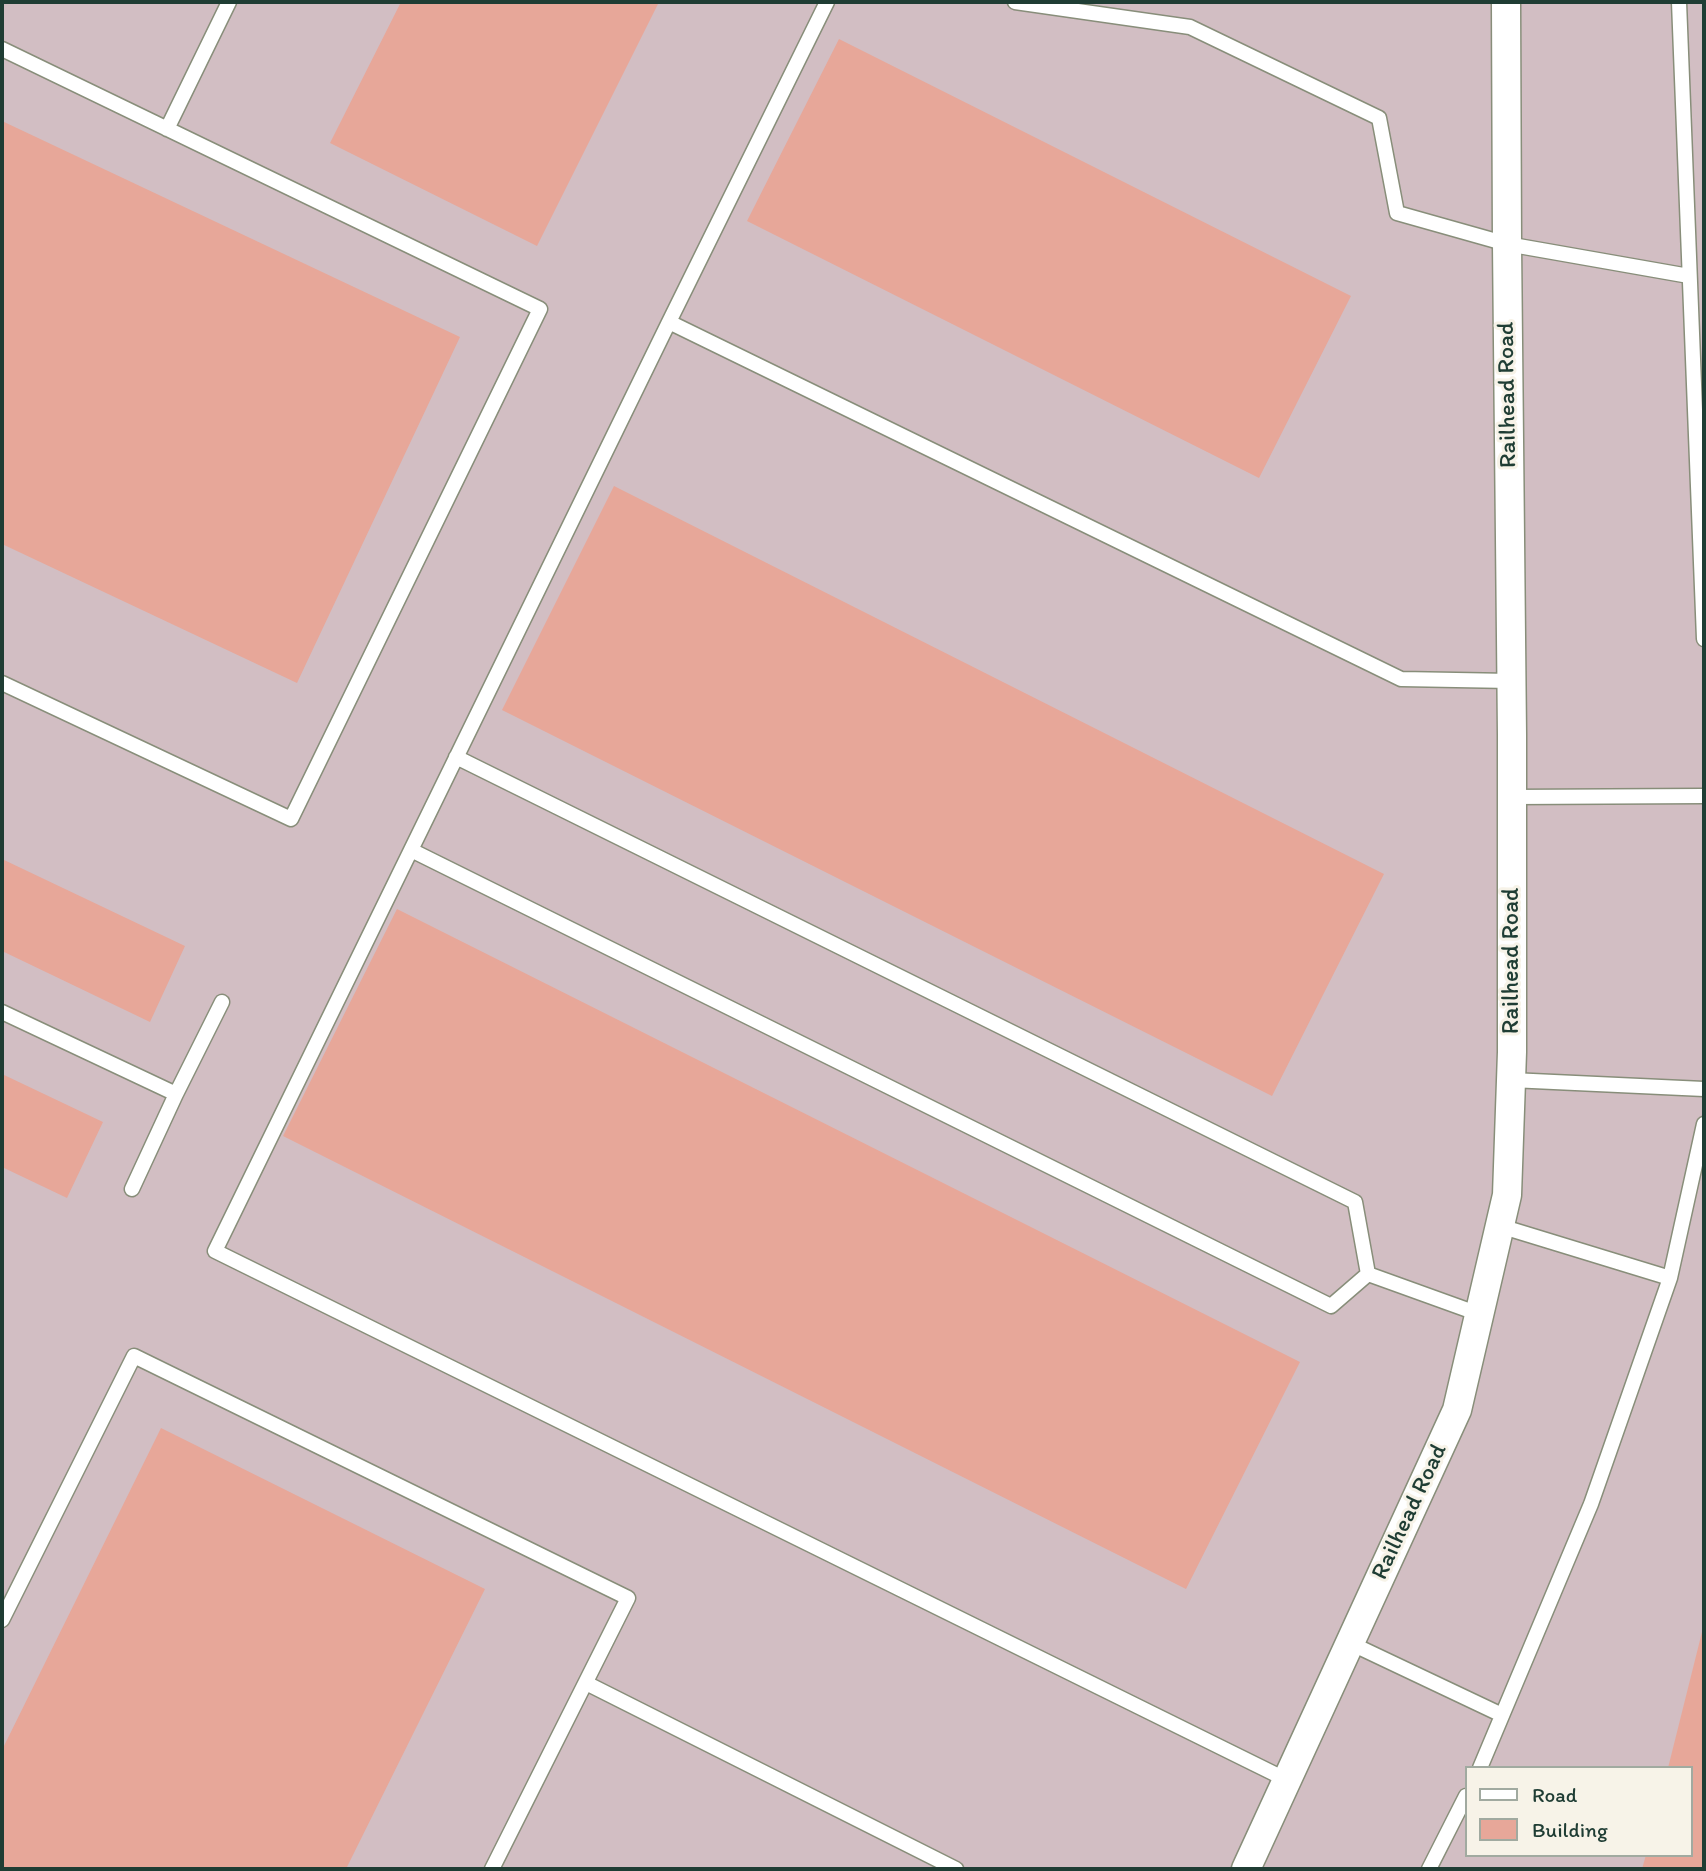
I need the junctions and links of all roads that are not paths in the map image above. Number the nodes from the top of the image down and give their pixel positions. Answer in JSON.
{"nodes":[{"id":1,"x":229,"y":2,"type":"edge"},
{"id":2,"x":827,"y":2,"type":"edge"},
{"id":3,"x":1015,"y":2,"type":"edge"},
{"id":4,"x":1506,"y":2,"type":"edge"},
{"id":5,"x":1679,"y":2,"type":"edge"},
{"id":6,"x":2,"y":49,"type":"edge"},
{"id":7,"x":167,"y":129,"type":"junction"},
{"id":8,"x":1507,"y":244,"type":"junction"},
{"id":9,"x":1689,"y":276,"type":"junction"},
{"id":10,"x":669,"y":322,"type":"junction"},
{"id":11,"x":1704,"y":639,"type":"edge"},
{"id":12,"x":1511,"y":681,"type":"junction"},
{"id":13,"x":2,"y":683,"type":"edge"},
{"id":14,"x":456,"y":757,"type":"junction"},
{"id":15,"x":1704,"y":796,"type":"edge"},
{"id":16,"x":1512,"y":797,"type":"junction"},
{"id":17,"x":411,"y":850,"type":"junction"},
{"id":18,"x":222,"y":1002,"type":"dead end"},
{"id":19,"x":2,"y":1012,"type":"edge"},
{"id":20,"x":1511,"y":1080,"type":"junction"},
{"id":21,"x":1704,"y":1089,"type":"edge"},
{"id":22,"x":176,"y":1094,"type":"junction"},
{"id":23,"x":1704,"y":1124,"type":"edge"},
{"id":24,"x":132,"y":1189,"type":"dead end"},
{"id":25,"x":1500,"y":1226,"type":"junction"},
{"id":26,"x":1368,"y":1274,"type":"junction"},
{"id":27,"x":1670,"y":1278,"type":"junction"},
{"id":28,"x":1479,"y":1314,"type":"junction"},
{"id":29,"x":2,"y":1619,"type":"edge"},
{"id":30,"x":1350,"y":1643,"type":"junction"},
{"id":31,"x":586,"y":1683,"type":"junction"},
{"id":32,"x":1502,"y":1715,"type":"junction"},
{"id":33,"x":1481,"y":1766,"type":"edge"},
{"id":34,"x":1287,"y":1780,"type":"junction"},
{"id":35,"x":1464,"y":1800,"type":"edge"},
{"id":36,"x":492,"y":1869,"type":"edge"},
{"id":37,"x":956,"y":1869,"type":"edge"},
{"id":38,"x":1246,"y":1869,"type":"edge"},
{"id":39,"x":1429,"y":1869,"type":"edge"}],
"edges":[{"from":1,"to":7,"type":"lane"},
{"from":2,"to":10,"type":"lane"},
{"from":3,"to":8,"type":"lane"},
{"from":4,"to":8,"type":"street","name":"Railhead Road"},
{"from":5,"to":9,"type":"lane"},
{"from":6,"to":7,"type":"lane"},
{"from":7,"to":13,"type":"lane"},
{"from":8,"to":9,"type":"lane"},
{"from":8,"to":12,"type":"street","name":"Railhead Road"},
{"from":9,"to":11,"type":"lane"},
{"from":10,"to":12,"type":"lane"},
{"from":10,"to":14,"type":"lane"},
{"from":12,"to":16,"type":"street","name":"Railhead Road"},
{"from":14,"to":17,"type":"lane"},
{"from":14,"to":26,"type":"lane"},
{"from":15,"to":16,"type":"lane"},
{"from":16,"to":20,"type":"street","name":"Railhead Road"},
{"from":17,"to":26,"type":"lane"},
{"from":17,"to":34,"type":"lane"},
{"from":18,"to":22,"type":"lane"},
{"from":19,"to":22,"type":"lane"},
{"from":20,"to":21,"type":"lane"},
{"from":20,"to":25,"type":"street","name":"Railhead Road"},
{"from":22,"to":24,"type":"lane"},
{"from":23,"to":27,"type":"lane"},
{"from":25,"to":27,"type":"lane"},
{"from":25,"to":28,"type":"street","name":"Railhead Road"},
{"from":26,"to":28,"type":"lane"},
{"from":27,"to":32,"type":"lane"},
{"from":28,"to":30,"type":"street","name":"Railhead Road"},
{"from":29,"to":31,"type":"lane"},
{"from":30,"to":32,"type":"lane"},
{"from":30,"to":34,"type":"street","name":"Railhead Road"},
{"from":31,"to":36,"type":"lane"},
{"from":31,"to":37,"type":"lane"},
{"from":32,"to":33,"type":"lane"},
{"from":34,"to":38,"type":"street","name":"Railhead Road"},
{"from":35,"to":39,"type":"lane"}]}
